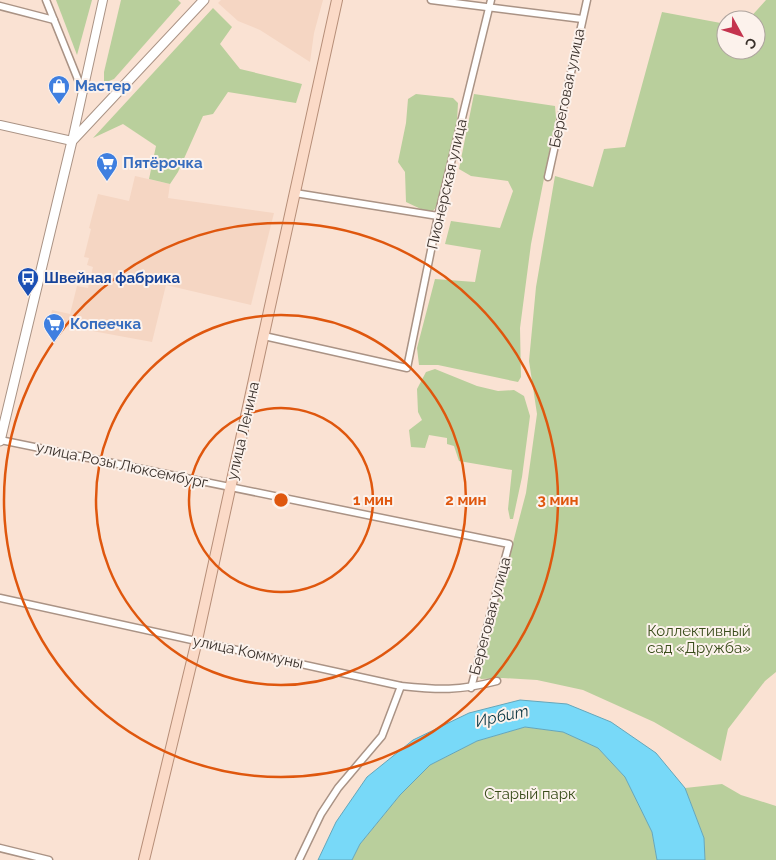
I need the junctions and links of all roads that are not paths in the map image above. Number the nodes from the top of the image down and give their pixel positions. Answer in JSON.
{"nodes":[{"id":1,"x":46,"y":0,"type":"edge"},
{"id":2,"x":103,"y":0,"type":"edge"},
{"id":3,"x":204,"y":0,"type":"edge"},
{"id":4,"x":336,"y":0,"type":"edge"},
{"id":5,"x":431,"y":0,"type":"edge"},
{"id":6,"x":491,"y":0,"type":"edge"},
{"id":7,"x":587,"y":0,"type":"edge"},
{"id":8,"x":0,"y":6,"type":"edge"},
{"id":9,"x":489,"y":8,"type":"junction"},
{"id":10,"x":582,"y":19,"type":"junction"},
{"id":11,"x":54,"y":20,"type":"junction"},
{"id":12,"x":83,"y":92,"type":"junction"},
{"id":13,"x":0,"y":125,"type":"edge"},
{"id":14,"x":72,"y":142,"type":"junction"},
{"id":15,"x":548,"y":177,"type":"dead end"},
{"id":16,"x":295,"y":193,"type":"junction"},
{"id":17,"x":438,"y":216,"type":"junction"},
{"id":18,"x":264,"y":336,"type":"junction"},
{"id":19,"x":0,"y":440,"type":"edge"},
{"id":20,"x":231,"y":488,"type":"junction"},
{"id":21,"x":509,"y":544,"type":"joint"},
{"id":22,"x":0,"y":598,"type":"edge"},
{"id":23,"x":197,"y":640,"type":"junction"},
{"id":24,"x":497,"y":681,"type":"dead end"},
{"id":25,"x":401,"y":686,"type":"junction"},
{"id":26,"x":471,"y":688,"type":"junction"},
{"id":27,"x":0,"y":848,"type":"edge"},
{"id":28,"x":49,"y":860,"type":"edge"},
{"id":29,"x":144,"y":860,"type":"edge"},
{"id":30,"x":298,"y":860,"type":"edge"}],
"edges":[{"from":1,"to":11,"type":"street"},
{"from":2,"to":12,"type":"street"},
{"from":3,"to":14,"type":"main road"},
{"from":4,"to":16,"type":"main road","name":"улица Ленина"},
{"from":5,"to":9,"type":"street"},
{"from":6,"to":9,"type":"street","name":"Пионерская улица"},
{"from":7,"to":10,"type":"street","name":"Береговая улица"},
{"from":8,"to":11,"type":"street"},
{"from":9,"to":10,"type":"street"},
{"from":9,"to":17,"type":"street","name":"Пионерская улица"},
{"from":10,"to":15,"type":"street","name":"Береговая улица"},
{"from":11,"to":12,"type":"street"},
{"from":12,"to":14,"type":"street"},
{"from":13,"to":14,"type":"street"},
{"from":14,"to":19,"type":"main road"},
{"from":16,"to":17,"type":"street"},
{"from":16,"to":18,"type":"main road","name":"улица Ленина"},
{"from":17,"to":18,"type":"street","name":"Пионерская улица"},
{"from":18,"to":20,"type":"main road","name":"улица Ленина"},
{"from":19,"to":20,"type":"street","name":"улица Розы Люксембург"},
{"from":20,"to":21,"type":"street","name":"улица Розы Люксембург"},
{"from":20,"to":23,"type":"main road","name":"улица Ленина"},
{"from":21,"to":26,"type":"street","name":"Береговая улица"},
{"from":22,"to":23,"type":"street","name":"улица Коммуны"},
{"from":23,"to":25,"type":"street","name":"улица Коммуны"},
{"from":23,"to":29,"type":"main road","name":"улица Ленина"},
{"from":24,"to":26,"type":"street","name":"улица Коммуны"},
{"from":25,"to":26,"type":"street","name":"улица Коммуны"},
{"from":25,"to":30,"type":"street"},
{"from":27,"to":28,"type":"street"}]}
